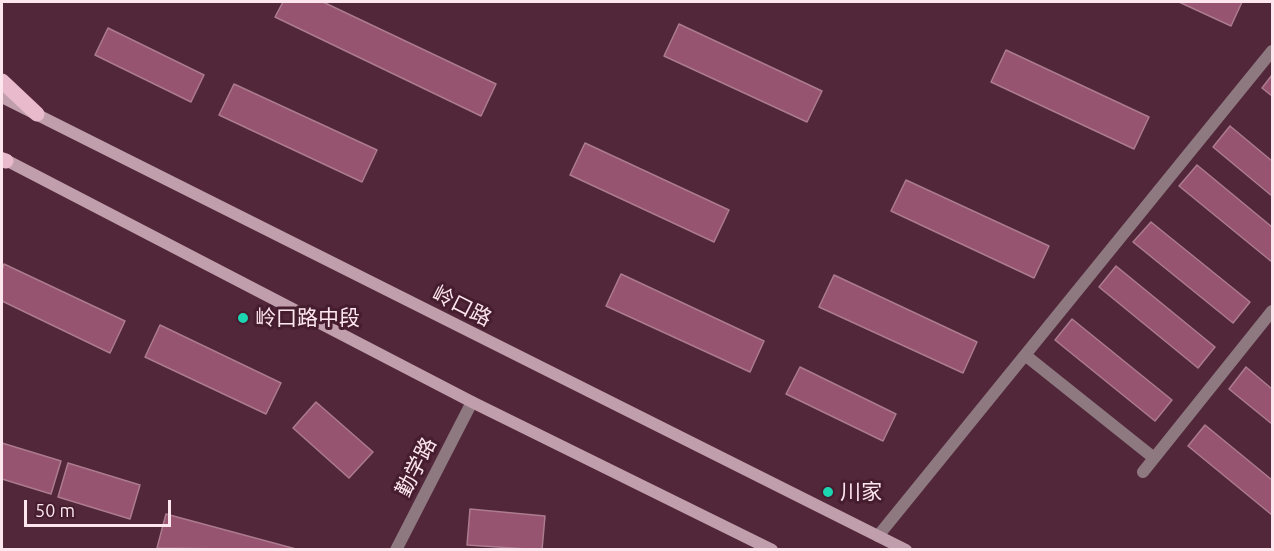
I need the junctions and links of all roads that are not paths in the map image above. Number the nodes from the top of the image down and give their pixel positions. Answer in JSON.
{"nodes":[{"id":1,"x":1272,"y":51,"type":"edge"},
{"id":2,"x":2,"y":81,"type":"edge"},
{"id":3,"x":2,"y":97,"type":"edge"},
{"id":4,"x":37,"y":114,"type":"junction"},
{"id":5,"x":3,"y":159,"type":"edge"},
{"id":6,"x":1272,"y":311,"type":"edge"},
{"id":7,"x":1025,"y":355,"type":"junction"},
{"id":8,"x":471,"y":402,"type":"junction"},
{"id":9,"x":1154,"y":458,"type":"junction"},
{"id":10,"x":1143,"y":472,"type":"dead end"},
{"id":11,"x":878,"y":536,"type":"junction"},
{"id":12,"x":396,"y":549,"type":"edge"},
{"id":13,"x":772,"y":549,"type":"edge"},
{"id":14,"x":906,"y":549,"type":"edge"}],
"edges":[{"from":1,"to":7,"type":"street"},
{"from":2,"to":4,"type":"main road"},
{"from":3,"to":4,"type":"street","name":"岭口路"},
{"from":4,"to":11,"type":"street","name":"岭口路"},
{"from":5,"to":8,"type":"street"},
{"from":6,"to":9,"type":"street"},
{"from":7,"to":9,"type":"street"},
{"from":7,"to":11,"type":"street"},
{"from":8,"to":12,"type":"street","name":"勤学路"},
{"from":8,"to":13,"type":"street"},
{"from":9,"to":10,"type":"street"},
{"from":11,"to":14,"type":"street","name":"岭口路"}]}
